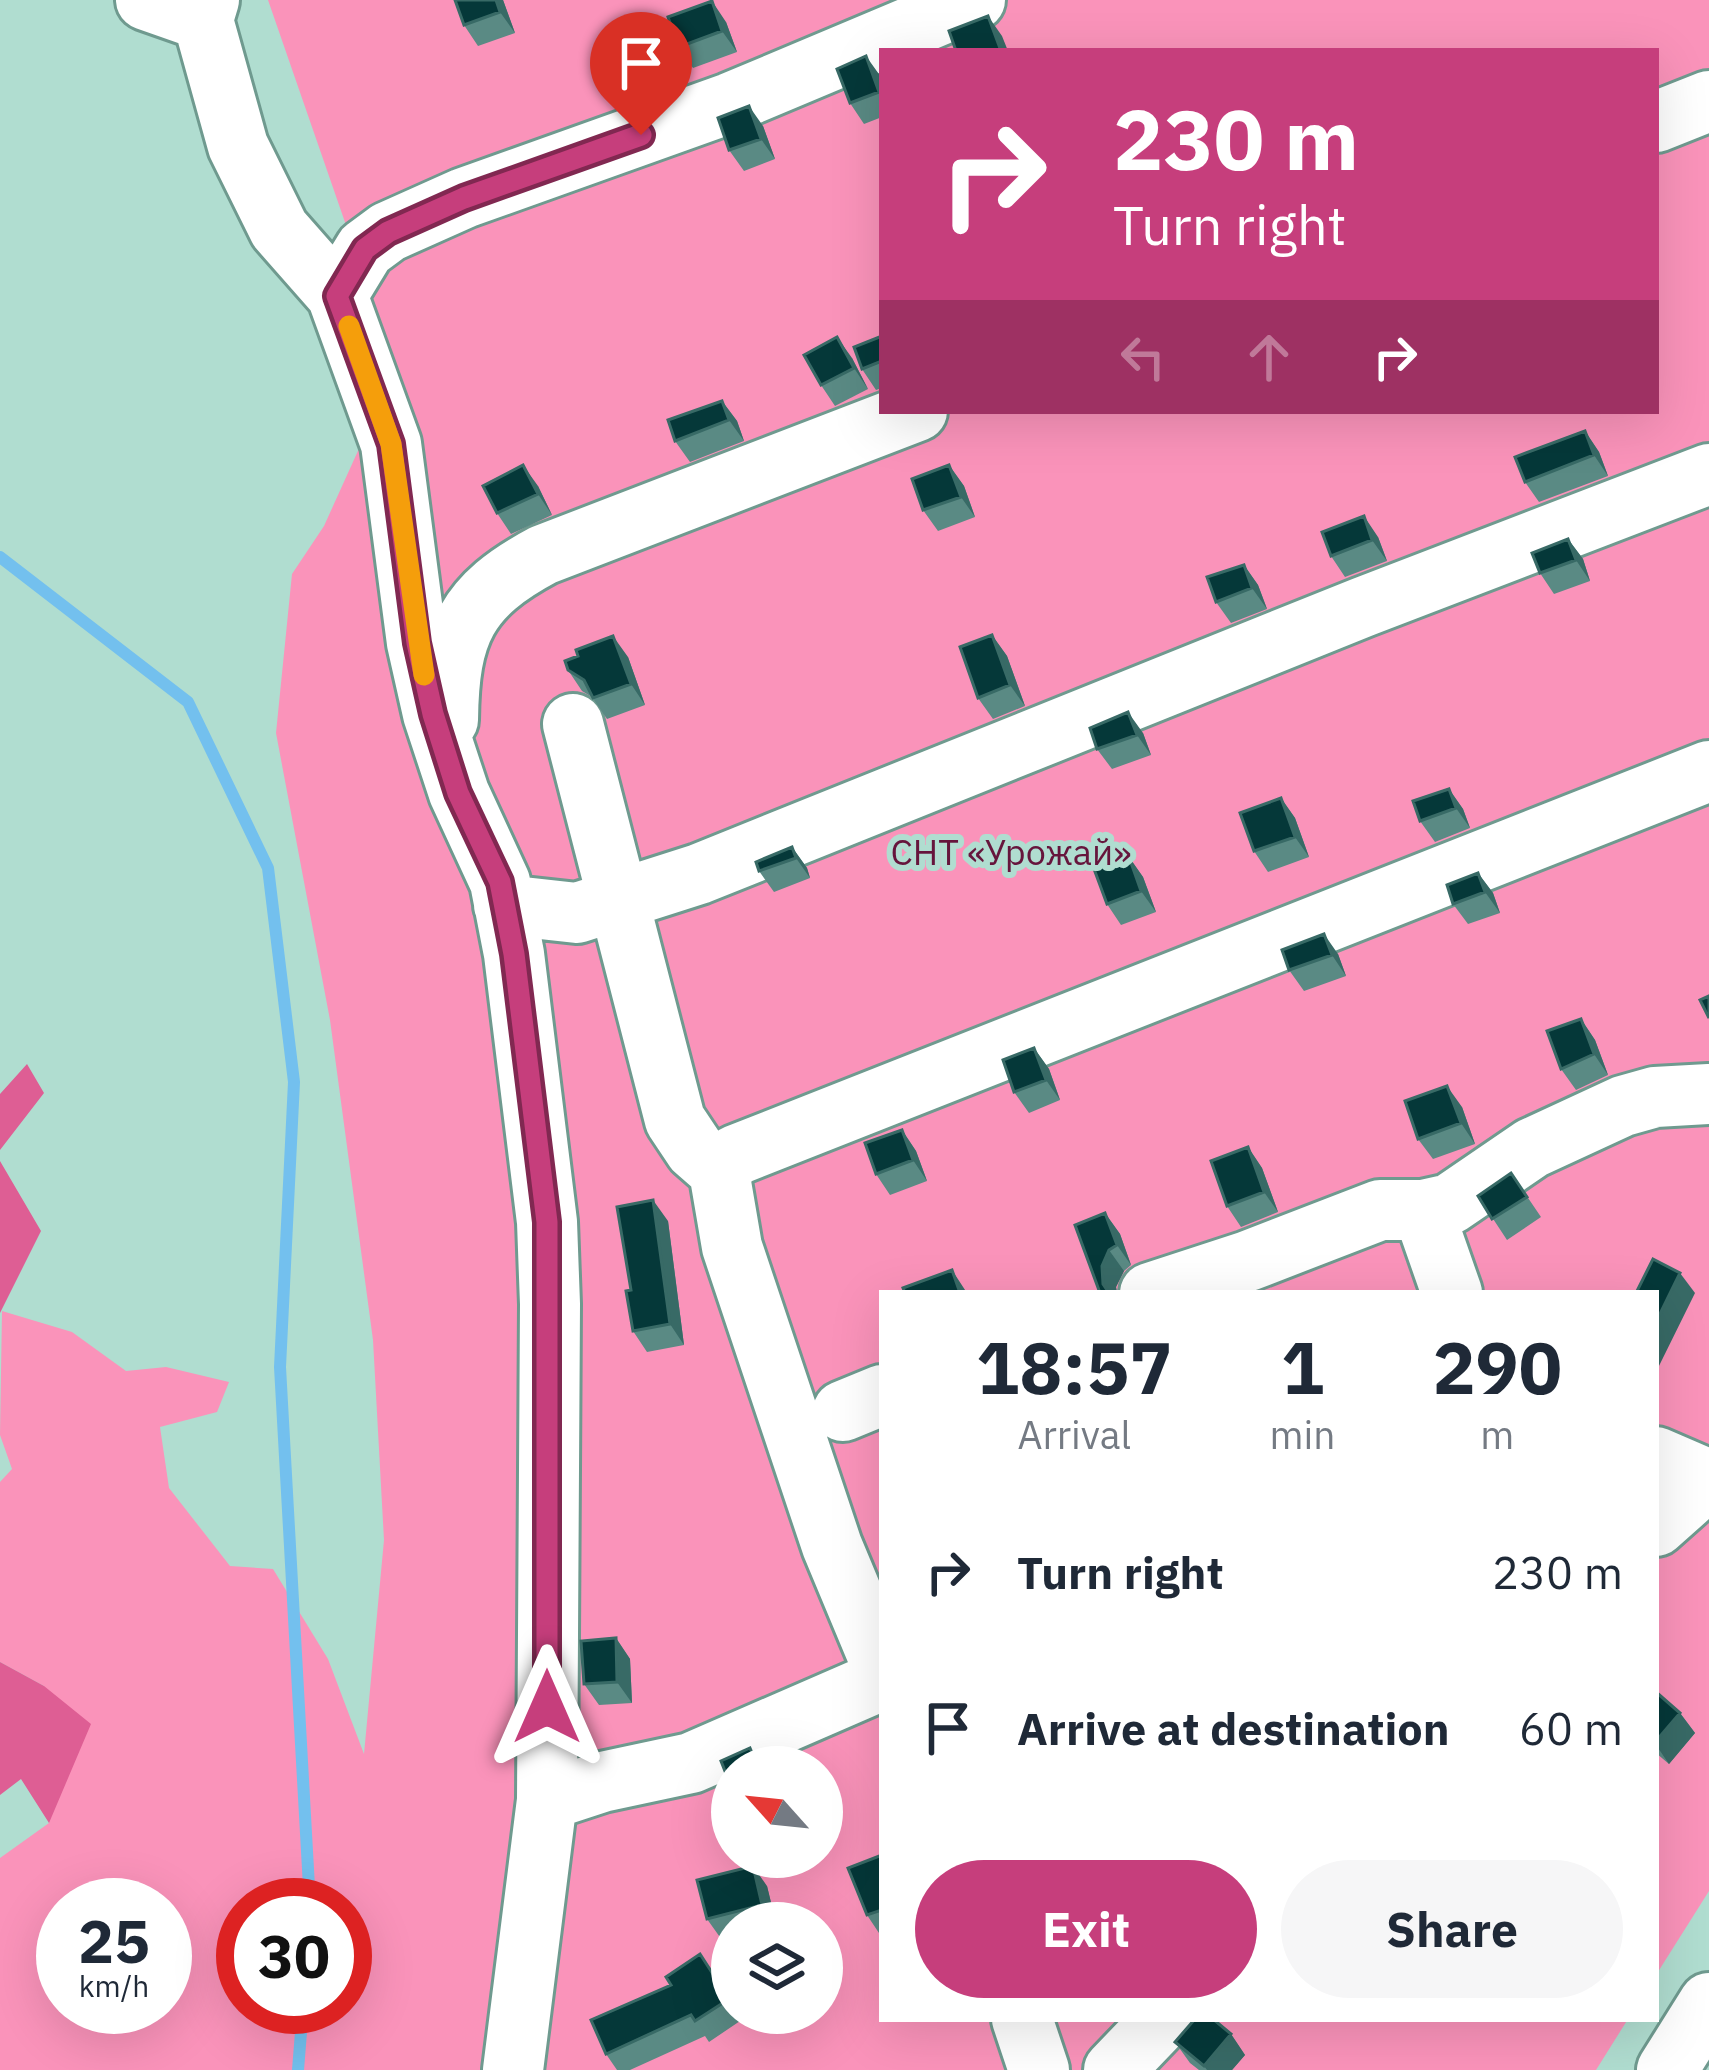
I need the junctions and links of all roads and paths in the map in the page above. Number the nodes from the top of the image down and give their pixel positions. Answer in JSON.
{"nodes":[{"id":1,"x":146,"y":0,"type":"edge"},
{"id":2,"x":974,"y":0,"type":"edge"},
{"id":3,"x":206,"y":10,"type":"edge"},
{"id":4,"x":1709,"y":101,"type":"edge"},
{"id":5,"x":1659,"y":121,"type":"edge"},
{"id":6,"x":337,"y":296,"type":"junction"},
{"id":7,"x":909,"y":414,"type":"edge"},
{"id":8,"x":1709,"y":474,"type":"edge"},
{"id":9,"x":573,"y":724,"type":"dead end"},
{"id":10,"x":448,"y":760,"type":"junction"},
{"id":11,"x":1709,"y":771,"type":"edge"},
{"id":12,"x":618,"y":900,"type":"junction"},
{"id":13,"x":504,"y":905,"type":"junction"},
{"id":14,"x":1709,"y":1094,"type":"edge"},
{"id":15,"x":719,"y":1171,"type":"junction"},
{"id":16,"x":1424,"y":1210,"type":"junction"},
{"id":17,"x":1159,"y":1290,"type":"edge"},
{"id":18,"x":1451,"y":1290,"type":"edge"},
{"id":19,"x":1691,"y":1472,"type":"edge"},
{"id":20,"x":1659,"y":1521,"type":"edge"},
{"id":21,"x":879,"y":1659,"type":"edge"},
{"id":22,"x":879,"y":1682,"type":"edge"},
{"id":23,"x":547,"y":1800,"type":"junction"},
{"id":24,"x":1709,"y":2003,"type":"edge"},
{"id":25,"x":1023,"y":2022,"type":"edge"},
{"id":26,"x":1160,"y":2022,"type":"edge"},
{"id":27,"x":513,"y":2070,"type":"edge"},
{"id":28,"x":1039,"y":2070,"type":"edge"},
{"id":29,"x":1114,"y":2070,"type":"edge"},
{"id":30,"x":1667,"y":2070,"type":"edge"}],
"edges":[{"from":1,"to":3,"type":"street"},
{"from":2,"to":6,"type":"street"},
{"from":3,"to":6,"type":"street"},
{"from":4,"to":5,"type":"street"},
{"from":6,"to":10,"type":"street"},
{"from":7,"to":10,"type":"street"},
{"from":8,"to":12,"type":"street"},
{"from":9,"to":12,"type":"street"},
{"from":10,"to":13,"type":"street"},
{"from":11,"to":15,"type":"street"},
{"from":12,"to":13,"type":"street"},
{"from":12,"to":15,"type":"street"},
{"from":13,"to":23,"type":"street"},
{"from":14,"to":16,"type":"street"},
{"from":15,"to":21,"type":"street"},
{"from":16,"to":17,"type":"street"},
{"from":16,"to":18,"type":"street"},
{"from":19,"to":20,"type":"street"},
{"from":22,"to":23,"type":"street"},
{"from":23,"to":27,"type":"street"},
{"from":24,"to":30,"type":"street"},
{"from":25,"to":28,"type":"street"},
{"from":26,"to":29,"type":"street"}]}
